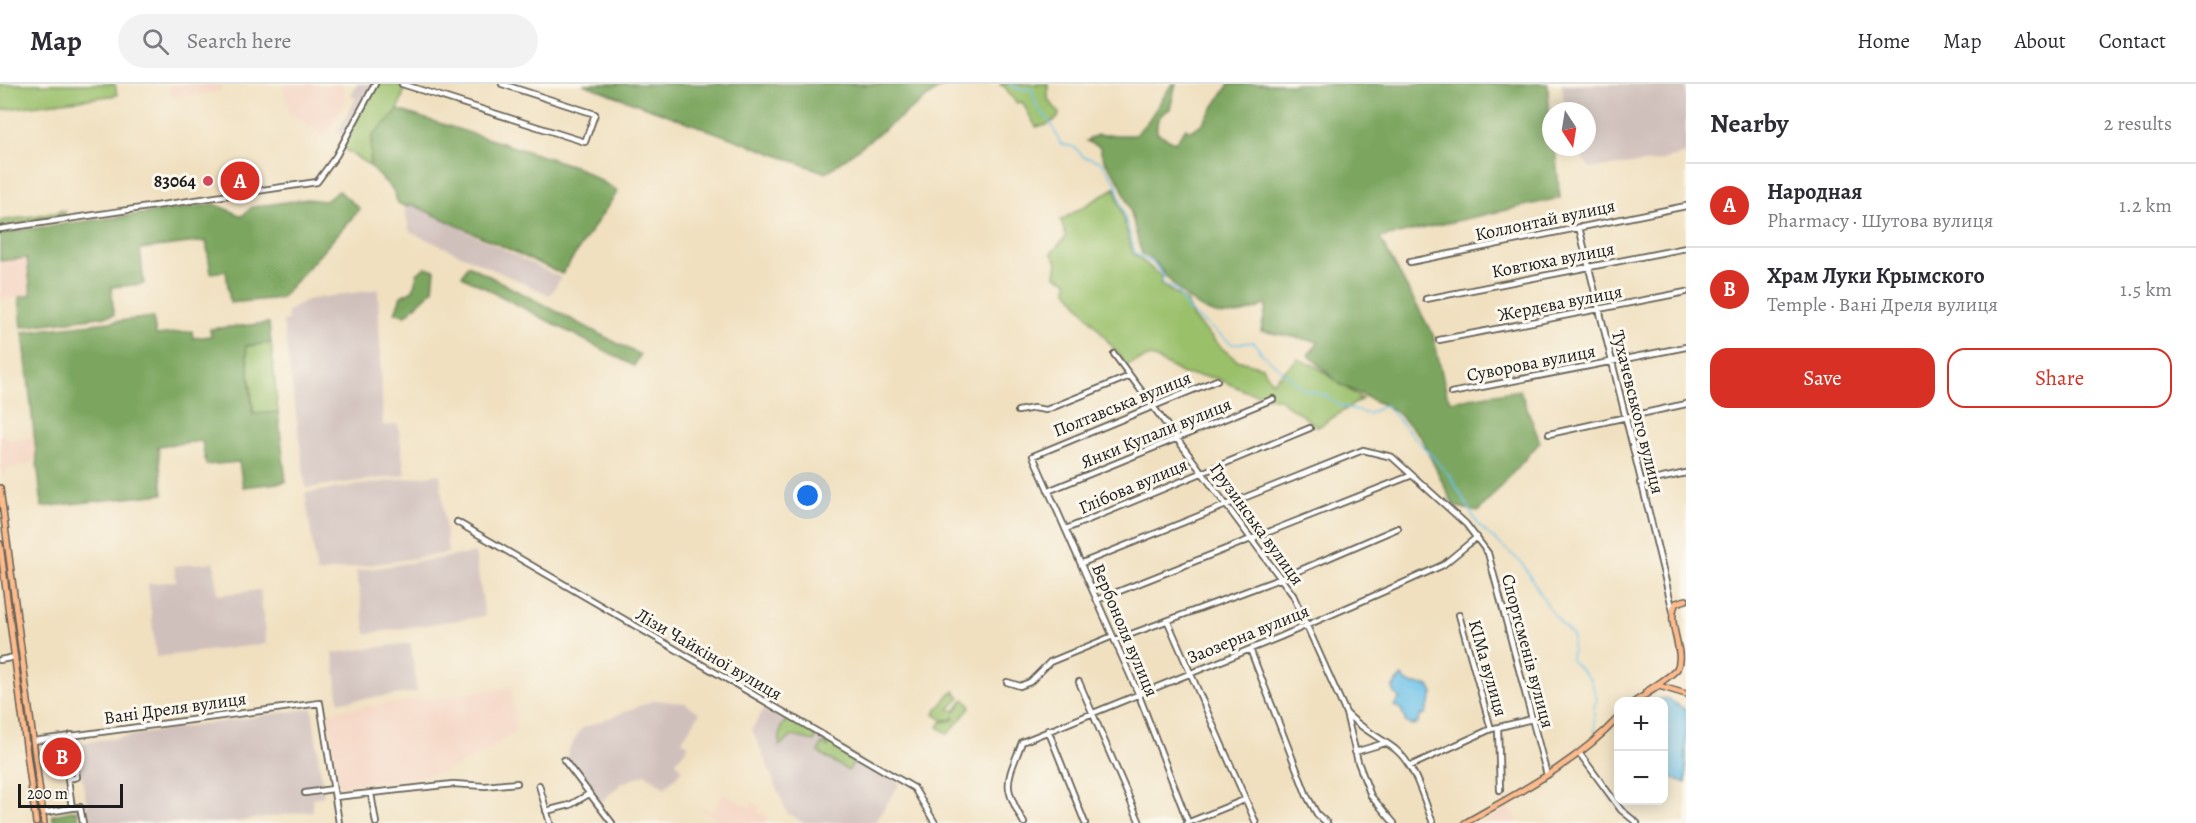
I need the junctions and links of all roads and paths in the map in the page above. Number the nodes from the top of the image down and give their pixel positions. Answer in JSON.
{"nodes":[{"id":1,"x":375,"y":84,"type":"edge"},
{"id":2,"x":402,"y":84,"type":"edge"},
{"id":3,"x":502,"y":84,"type":"edge"},
{"id":4,"x":1686,"y":206,"type":"edge"},
{"id":5,"x":1579,"y":227,"type":"junction"},
{"id":6,"x":0,"y":229,"type":"edge"},
{"id":7,"x":1686,"y":248,"type":"edge"},
{"id":8,"x":1410,"y":262,"type":"dead end"},
{"id":9,"x":1587,"y":266,"type":"junction"},
{"id":10,"x":1686,"y":292,"type":"edge"},
{"id":11,"x":1426,"y":299,"type":"dead end"},
{"id":12,"x":1597,"y":310,"type":"junction"},
{"id":13,"x":1439,"y":340,"type":"dead end"},
{"id":14,"x":1686,"y":347,"type":"edge"},
{"id":15,"x":1114,"y":354,"type":"dead end"},
{"id":16,"x":1611,"y":361,"type":"junction"},
{"id":17,"x":1130,"y":376,"type":"junction"},
{"id":18,"x":1217,"y":380,"type":"dead end"},
{"id":19,"x":1451,"y":393,"type":"dead end"},
{"id":20,"x":1273,"y":399,"type":"dead end"},
{"id":21,"x":1686,"y":404,"type":"edge"},
{"id":22,"x":1152,"y":406,"type":"junction"},
{"id":23,"x":1018,"y":411,"type":"dead end"},
{"id":24,"x":1624,"y":416,"type":"junction"},
{"id":25,"x":1310,"y":428,"type":"dead end"},
{"id":26,"x":1549,"y":434,"type":"dead end"},
{"id":27,"x":1177,"y":438,"type":"junction"},
{"id":28,"x":1037,"y":453,"type":"joint"},
{"id":29,"x":1203,"y":471,"type":"junction"},
{"id":30,"x":1686,"y":473,"type":"edge"},
{"id":31,"x":1410,"y":476,"type":"junction"},
{"id":32,"x":1640,"y":483,"type":"junction"},
{"id":33,"x":0,"y":488,"type":"edge"},
{"id":34,"x":1048,"y":491,"type":"junction"},
{"id":35,"x":1227,"y":504,"type":"junction"},
{"id":36,"x":1,"y":509,"type":"edge"},
{"id":37,"x":457,"y":522,"type":"dead end"},
{"id":38,"x":1398,"y":528,"type":"dead end"},
{"id":39,"x":1066,"y":529,"type":"junction"},
{"id":40,"x":1252,"y":537,"type":"junction"},
{"id":41,"x":1477,"y":537,"type":"junction"},
{"id":42,"x":0,"y":544,"type":"edge"},
{"id":43,"x":1082,"y":563,"type":"junction"},
{"id":44,"x":1282,"y":578,"type":"junction"},
{"id":45,"x":1097,"y":600,"type":"junction"},
{"id":46,"x":1686,"y":600,"type":"edge"},
{"id":47,"x":1673,"y":611,"type":"junction"},
{"id":48,"x":1458,"y":615,"type":"dead end"},
{"id":49,"x":1168,"y":622,"type":"junction"},
{"id":50,"x":1308,"y":625,"type":"junction"},
{"id":51,"x":1114,"y":638,"type":"junction"},
{"id":52,"x":1250,"y":649,"type":"junction"},
{"id":53,"x":15,"y":657,"type":"junction"},
{"id":54,"x":0,"y":660,"type":"edge"},
{"id":55,"x":1683,"y":662,"type":"edge"},
{"id":56,"x":1191,"y":672,"type":"junction"},
{"id":57,"x":1007,"y":682,"type":"dead end"},
{"id":58,"x":1079,"y":682,"type":"dead end"},
{"id":59,"x":1646,"y":692,"type":"junction"},
{"id":60,"x":1138,"y":693,"type":"junction"},
{"id":61,"x":1686,"y":694,"type":"edge"},
{"id":62,"x":1640,"y":697,"type":"edge"},
{"id":63,"x":1092,"y":712,"type":"junction"},
{"id":64,"x":1346,"y":713,"type":"junction"},
{"id":65,"x":1533,"y":719,"type":"junction"},
{"id":66,"x":31,"y":721,"type":"junction"},
{"id":67,"x":23,"y":722,"type":"junction"},
{"id":68,"x":1355,"y":722,"type":"junction"},
{"id":69,"x":1614,"y":722,"type":"edge"},
{"id":70,"x":1348,"y":725,"type":"junction"},
{"id":71,"x":1498,"y":728,"type":"junction"},
{"id":72,"x":1491,"y":729,"type":"junction"},
{"id":73,"x":1048,"y":730,"type":"junction"},
{"id":74,"x":71,"y":735,"type":"junction"},
{"id":75,"x":33,"y":741,"type":"junction"},
{"id":76,"x":1385,"y":743,"type":"junction"},
{"id":77,"x":1355,"y":752,"type":"junction"},
{"id":78,"x":1580,"y":754,"type":"junction"},
{"id":79,"x":564,"y":760,"type":"dead end"},
{"id":80,"x":1358,"y":762,"type":"junction"},
{"id":81,"x":36,"y":765,"type":"junction"},
{"id":82,"x":28,"y":766,"type":"junction"},
{"id":83,"x":1410,"y":766,"type":"junction"},
{"id":84,"x":1547,"y":775,"type":"junction"},
{"id":85,"x":517,"y":783,"type":"dead end"},
{"id":86,"x":539,"y":785,"type":"dead end"},
{"id":87,"x":333,"y":789,"type":"junction"},
{"id":88,"x":1500,"y":790,"type":"dead end"},
{"id":89,"x":305,"y":793,"type":"dead end"},
{"id":90,"x":371,"y":794,"type":"junction"},
{"id":91,"x":589,"y":794,"type":"junction"},
{"id":92,"x":335,"y":797,"type":"junction"},
{"id":93,"x":1244,"y":800,"type":"junction"},
{"id":94,"x":72,"y":808,"type":"junction"},
{"id":95,"x":546,"y":811,"type":"junction"},
{"id":96,"x":42,"y":813,"type":"junction"},
{"id":97,"x":36,"y":823,"type":"edge"},
{"id":98,"x":44,"y":823,"type":"edge"},
{"id":99,"x":83,"y":823,"type":"edge"},
{"id":100,"x":339,"y":823,"type":"edge"},
{"id":101,"x":376,"y":823,"type":"edge"},
{"id":102,"x":550,"y":823,"type":"edge"},
{"id":103,"x":612,"y":823,"type":"edge"},
{"id":104,"x":935,"y":823,"type":"edge"},
{"id":105,"x":1024,"y":823,"type":"edge"},
{"id":106,"x":1085,"y":823,"type":"edge"},
{"id":107,"x":1140,"y":823,"type":"edge"},
{"id":108,"x":1188,"y":823,"type":"edge"},
{"id":109,"x":1256,"y":823,"type":"edge"},
{"id":110,"x":1328,"y":823,"type":"edge"},
{"id":111,"x":1394,"y":823,"type":"edge"},
{"id":112,"x":1433,"y":823,"type":"edge"},
{"id":113,"x":1464,"y":823,"type":"edge"},
{"id":114,"x":1638,"y":823,"type":"edge"}],
"edges":[{"from":1,"to":6,"type":"street"},
{"from":2,"to":3,"type":"street"},
{"from":4,"to":5,"type":"street","name":"Коллонтай вулиця"},
{"from":5,"to":8,"type":"street","name":"Коллонтай вулиця"},
{"from":5,"to":9,"type":"street","name":"Тухачевського вулиця"},
{"from":7,"to":9,"type":"street","name":"Ковтюха вулиця"},
{"from":9,"to":11,"type":"street","name":"Ковтюха вулиця"},
{"from":9,"to":12,"type":"street","name":"Тухачевського вулиця"},
{"from":10,"to":12,"type":"street","name":"Жердєва вулиця"},
{"from":12,"to":13,"type":"street","name":"Жердєва вулиця"},
{"from":12,"to":16,"type":"street","name":"Тухачевського вулиця"},
{"from":14,"to":16,"type":"street","name":"Суворова вулиця"},
{"from":15,"to":17,"type":"street","name":"Грузинська вулиця"},
{"from":16,"to":19,"type":"street","name":"Суворова вулиця"},
{"from":16,"to":24,"type":"street","name":"Тухачевського вулиця"},
{"from":17,"to":22,"type":"street","name":"Грузинська вулиця"},
{"from":17,"to":23,"type":"street"},
{"from":18,"to":22,"type":"street","name":"Полтавська вулиця"},
{"from":20,"to":27,"type":"street","name":"Янки Купали вулиця"},
{"from":21,"to":24,"type":"street"},
{"from":22,"to":27,"type":"street","name":"Грузинська вулиця"},
{"from":22,"to":28,"type":"street","name":"Полтавська вулиця"},
{"from":24,"to":26,"type":"street"},
{"from":24,"to":32,"type":"street","name":"Тухачевського вулиця"},
{"from":25,"to":29,"type":"street","name":"Глібова вулиця"},
{"from":27,"to":29,"type":"street","name":"Грузинська вулиця"},
{"from":27,"to":34,"type":"street","name":"Янки Купали вулиця"},
{"from":28,"to":34,"type":"street","name":"Вербоноля вулиця"},
{"from":29,"to":35,"type":"street","name":"Грузинська вулиця"},
{"from":29,"to":39,"type":"street","name":"Глібова вулиця"},
{"from":30,"to":32,"type":"street"},
{"from":31,"to":35,"type":"street","name":"Спортсменів вулиця"},
{"from":31,"to":40,"type":"street"},
{"from":31,"to":41,"type":"street","name":"Спортсменів вулиця"},
{"from":32,"to":47,"type":"street","name":"Тухачевського вулиця"},
{"from":33,"to":36,"type":"main road"},
{"from":34,"to":39,"type":"street","name":"Вербоноля вулиця"},
{"from":35,"to":40,"type":"street","name":"Грузинська вулиця"},
{"from":35,"to":43,"type":"street","name":"Спортсменів вулиця"},
{"from":36,"to":66,"type":"main road"},
{"from":37,"to":104,"type":"street","name":"Лізи Чайкіної вулиця"},
{"from":38,"to":44,"type":"street"},
{"from":39,"to":43,"type":"street","name":"Вербоноля вулиця"},
{"from":40,"to":44,"type":"street","name":"Грузинська вулиця"},
{"from":40,"to":45,"type":"street"},
{"from":41,"to":50,"type":"street","name":"Заозерна вулиця"},
{"from":41,"to":65,"type":"street","name":"Спортсменів вулиця"},
{"from":42,"to":53,"type":"main road"},
{"from":43,"to":45,"type":"street","name":"Вербоноля вулиця"},
{"from":44,"to":49,"type":"street"},
{"from":44,"to":50,"type":"street","name":"Грузинська вулиця"},
{"from":45,"to":51,"type":"street","name":"Вербоноля вулиця"},
{"from":46,"to":47,"type":"main road"},
{"from":47,"to":55,"type":"main road","name":"Тухачевського вулиця"},
{"from":48,"to":72,"type":"street","name":"КІМа вулиця"},
{"from":49,"to":51,"type":"street"},
{"from":49,"to":56,"type":"street"},
{"from":50,"to":52,"type":"street","name":"Заозерна вулиця"},
{"from":50,"to":64,"type":"street","name":"Грузинська вулиця"},
{"from":51,"to":57,"type":"street"},
{"from":51,"to":60,"type":"street","name":"Вербоноля вулиця"},
{"from":52,"to":56,"type":"street","name":"Заозерна вулиця"},
{"from":52,"to":110,"type":"street"},
{"from":53,"to":54,"type":"street"},
{"from":53,"to":67,"type":"main road"},
{"from":55,"to":59,"type":"main road","name":"Тухачевського вулиця"},
{"from":56,"to":60,"type":"street","name":"Заозерна вулиця"},
{"from":56,"to":93,"type":"street"},
{"from":58,"to":63,"type":"street"},
{"from":59,"to":61,"type":"main road"},
{"from":59,"to":62,"type":"main road","name":"Тухачевського вулиця"},
{"from":60,"to":63,"type":"street","name":"Заозерна вулиця"},
{"from":60,"to":108,"type":"street","name":"Вербоноля вулиця"},
{"from":63,"to":73,"type":"street","name":"Заозерна вулиця"},
{"from":63,"to":107,"type":"street"},
{"from":64,"to":68,"type":"street"},
{"from":64,"to":70,"type":"street","name":"Грузинська вулиця"},
{"from":65,"to":71,"type":"street","name":"КІМа вулиця"},
{"from":65,"to":84,"type":"street","name":"Спортсменів вулиця"},
{"from":66,"to":67,"type":"main road"},
{"from":66,"to":75,"type":"main road"},
{"from":67,"to":82,"type":"main road"},
{"from":68,"to":70,"type":"street"},
{"from":68,"to":76,"type":"street"},
{"from":69,"to":78,"type":"main road"},
{"from":70,"to":77,"type":"street","name":"Грузинська вулиця"},
{"from":70,"to":80,"type":"street","name":"Грузинська вулиця"},
{"from":71,"to":72,"type":"street","name":"КІМа вулиця"},
{"from":71,"to":88,"type":"street"},
{"from":72,"to":83,"type":"street","name":"КІМа вулиця"},
{"from":73,"to":105,"type":"street","name":"Заозерна вулиця"},
{"from":73,"to":106,"type":"street"},
{"from":74,"to":75,"type":"street","name":"Вані Дреля вулиця"},
{"from":74,"to":87,"type":"street","name":"Вані Дреля вулиця"},
{"from":74,"to":94,"type":"street"},
{"from":75,"to":81,"type":"main road"},
{"from":76,"to":77,"type":"street"},
{"from":76,"to":83,"type":"street"},
{"from":77,"to":80,"type":"street","name":"Грузинська вулиця"},
{"from":78,"to":84,"type":"main road"},
{"from":78,"to":114,"type":"street"},
{"from":79,"to":91,"type":"street"},
{"from":80,"to":111,"type":"street","name":"Грузинська вулиця"},
{"from":81,"to":82,"type":"main road"},
{"from":81,"to":96,"type":"main road"},
{"from":82,"to":97,"type":"main road"},
{"from":83,"to":112,"type":"street"},
{"from":84,"to":113,"type":"main road"},
{"from":85,"to":90,"type":"street"},
{"from":86,"to":95,"type":"street"},
{"from":87,"to":89,"type":"street"},
{"from":87,"to":92,"type":"street"},
{"from":90,"to":92,"type":"street"},
{"from":90,"to":101,"type":"street"},
{"from":91,"to":95,"type":"street"},
{"from":91,"to":103,"type":"street"},
{"from":92,"to":100,"type":"street"},
{"from":93,"to":108,"type":"street"},
{"from":93,"to":109,"type":"street"},
{"from":94,"to":96,"type":"street"},
{"from":94,"to":99,"type":"street"},
{"from":95,"to":102,"type":"street"},
{"from":96,"to":98,"type":"main road"}]}
